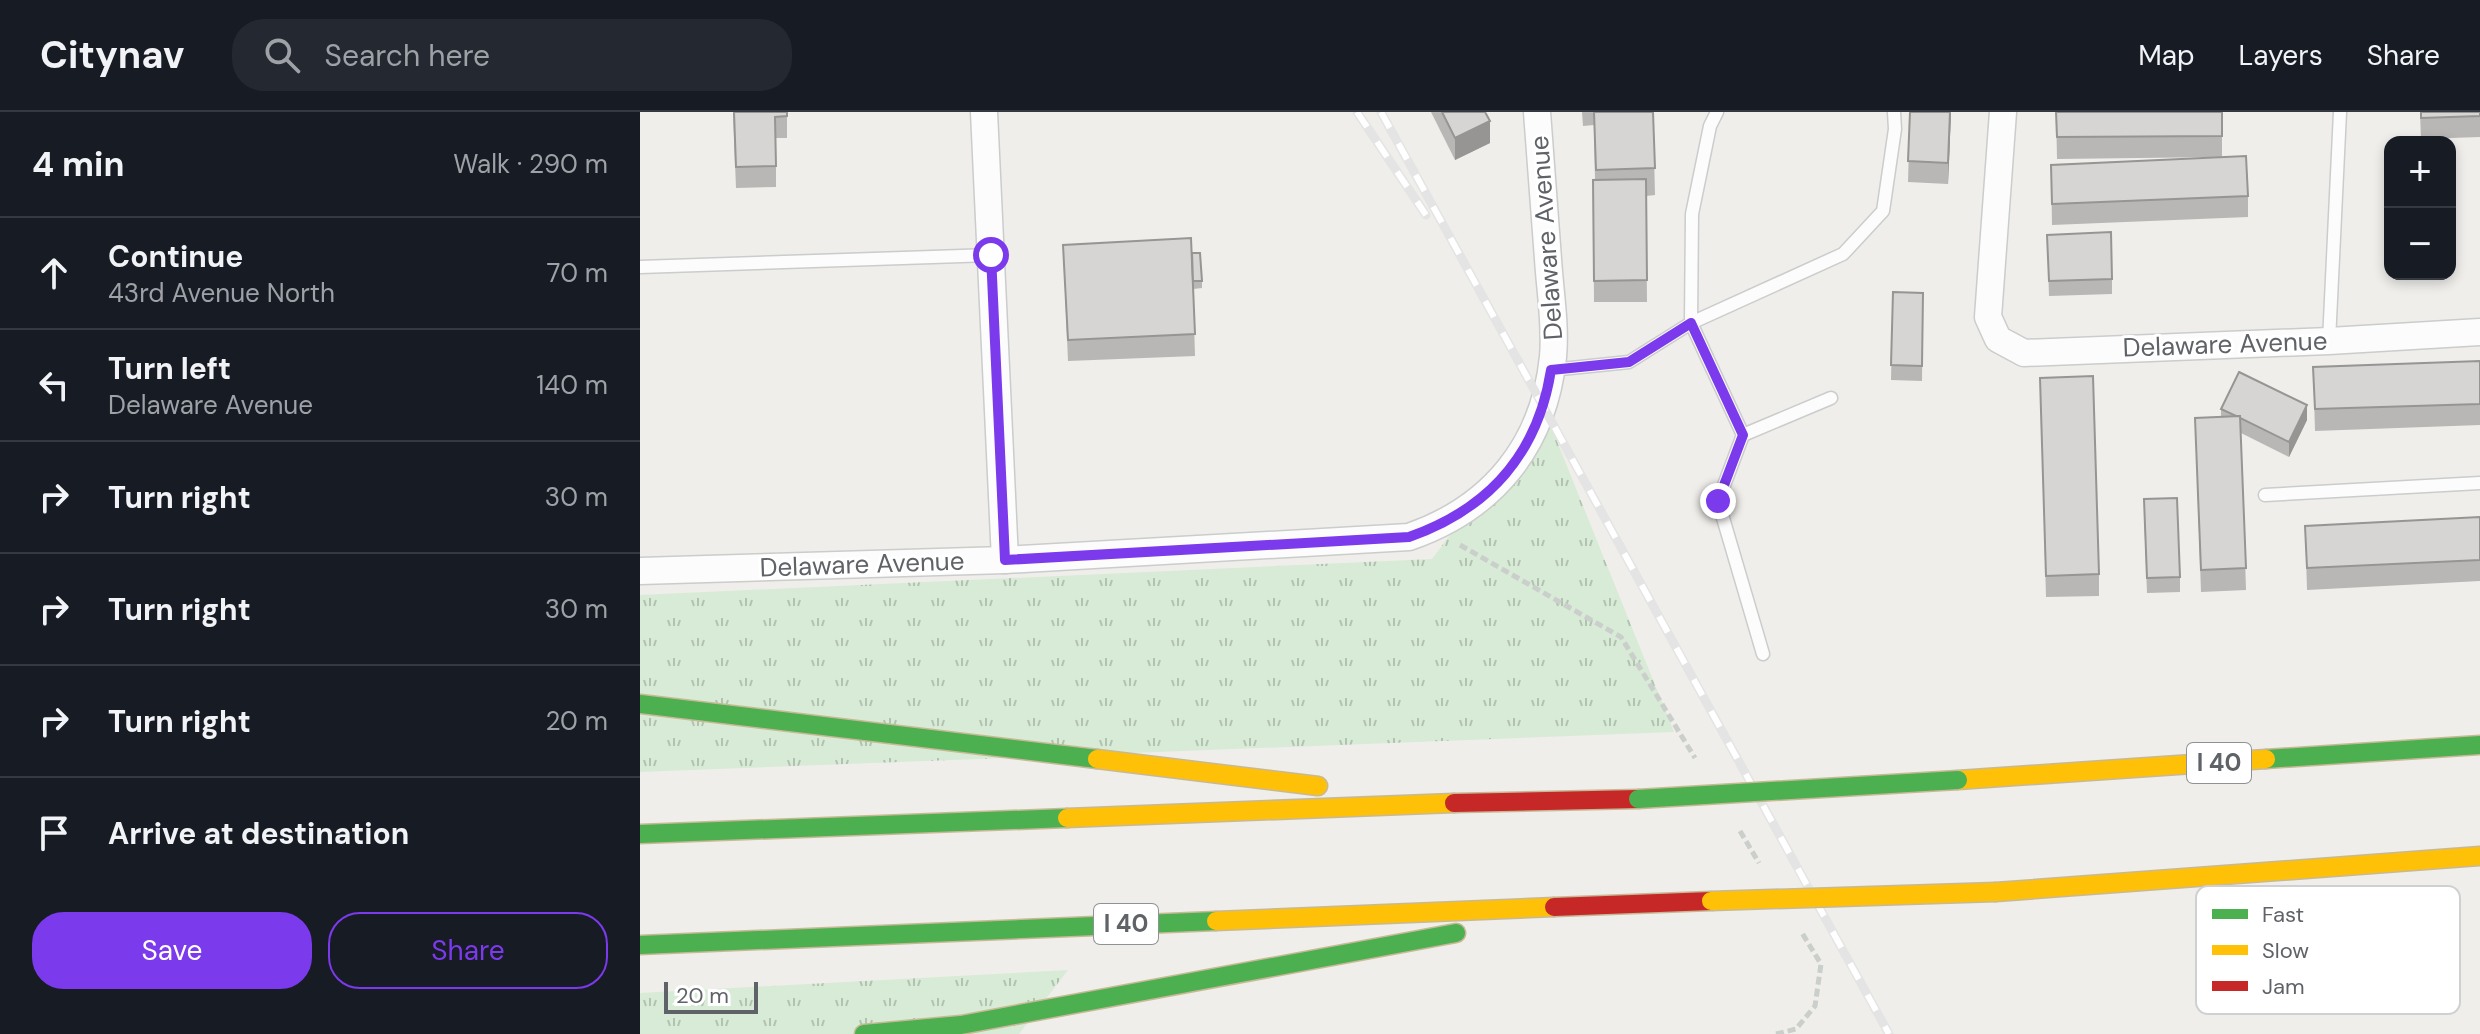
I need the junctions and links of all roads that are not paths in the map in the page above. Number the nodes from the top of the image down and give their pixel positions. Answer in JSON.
{"nodes":[{"id":1,"x":984,"y":112,"type":"edge"},
{"id":2,"x":1537,"y":112,"type":"edge"},
{"id":3,"x":1717,"y":112,"type":"edge"},
{"id":4,"x":1894,"y":112,"type":"edge"},
{"id":5,"x":2003,"y":112,"type":"edge"},
{"id":6,"x":2340,"y":112,"type":"edge"},
{"id":7,"x":991,"y":255,"type":"junction"},
{"id":8,"x":640,"y":267,"type":"edge"},
{"id":9,"x":1691,"y":323,"type":"junction"},
{"id":10,"x":2480,"y":332,"type":"edge"},
{"id":11,"x":2329,"y":341,"type":"junction"},
{"id":12,"x":1551,"y":370,"type":"junction"},
{"id":13,"x":1831,"y":398,"type":"dead end"},
{"id":14,"x":1743,"y":435,"type":"junction"},
{"id":15,"x":2480,"y":483,"type":"edge"},
{"id":16,"x":2265,"y":495,"type":"dead end"},
{"id":17,"x":1005,"y":560,"type":"junction"},
{"id":18,"x":640,"y":571,"type":"edge"},
{"id":19,"x":1763,"y":654,"type":"dead end"},
{"id":20,"x":640,"y":704,"type":"edge"},
{"id":21,"x":2480,"y":745,"type":"edge"},
{"id":22,"x":1451,"y":803,"type":"junction"},
{"id":23,"x":640,"y":834,"type":"edge"},
{"id":24,"x":2480,"y":856,"type":"edge"},
{"id":25,"x":1611,"y":904,"type":"junction"},
{"id":26,"x":640,"y":945,"type":"edge"},
{"id":27,"x":864,"y":1034,"type":"edge"}],
"edges":[{"from":1,"to":7,"type":"street"},
{"from":2,"to":12,"type":"street","name":"Delaware Avenue"},
{"from":3,"to":9,"type":"lane"},
{"from":4,"to":9,"type":"lane"},
{"from":5,"to":11,"type":"street","name":"Delaware Avenue"},
{"from":6,"to":11,"type":"lane"},
{"from":7,"to":8,"type":"lane"},
{"from":7,"to":17,"type":"street"},
{"from":9,"to":12,"type":"lane"},
{"from":9,"to":14,"type":"lane"},
{"from":10,"to":11,"type":"street","name":"Delaware Avenue"},
{"from":12,"to":17,"type":"street","name":"Delaware Avenue"},
{"from":13,"to":14,"type":"lane"},
{"from":14,"to":19,"type":"lane"},
{"from":15,"to":16,"type":"lane"},
{"from":17,"to":18,"type":"street","name":"Delaware Avenue"},
{"from":20,"to":22,"type":"highway"},
{"from":21,"to":22,"type":"highway","number":"I 40","bridge":true},
{"from":22,"to":23,"type":"highway","number":"I 40"},
{"from":24,"to":25,"type":"highway","number":"I 40","bridge":true},
{"from":25,"to":26,"type":"highway","number":"I 40"},
{"from":25,"to":27,"type":"highway"}]}
